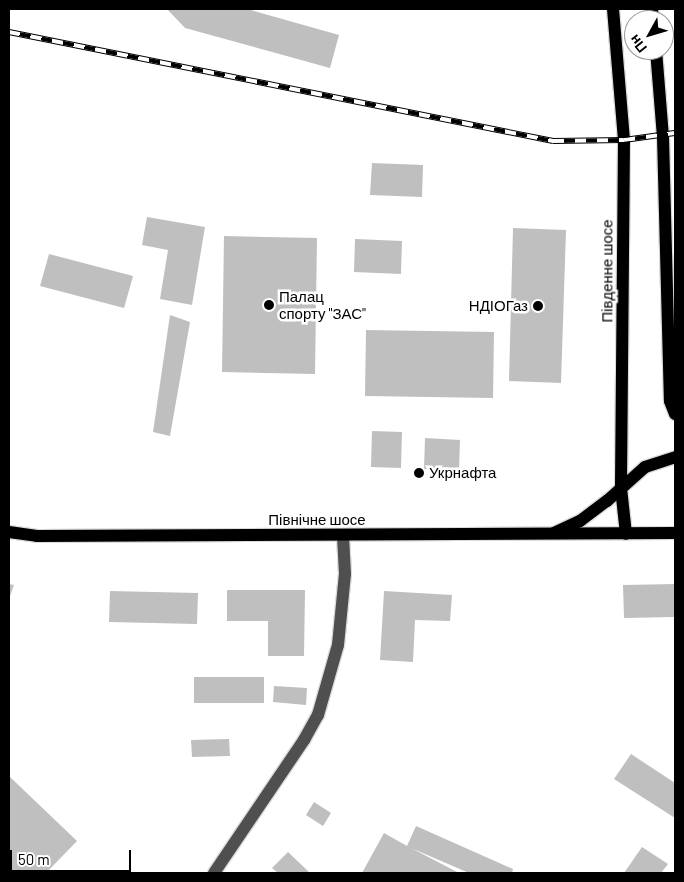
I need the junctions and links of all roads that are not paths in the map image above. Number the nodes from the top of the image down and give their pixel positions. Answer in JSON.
{"nodes":[{"id":1,"x":613,"y":9,"type":"edge"},
{"id":2,"x":657,"y":60,"type":"edge"},
{"id":3,"x":675,"y":414,"type":"edge"},
{"id":4,"x":675,"y":457,"type":"edge"},
{"id":5,"x":622,"y":488,"type":"junction"},
{"id":6,"x":9,"y":532,"type":"edge"},
{"id":7,"x":675,"y":533,"type":"edge"},
{"id":8,"x":626,"y":534,"type":"junction"},
{"id":9,"x":549,"y":535,"type":"junction"},
{"id":10,"x":343,"y":536,"type":"junction"},
{"id":11,"x":214,"y":873,"type":"edge"}],
"edges":[{"from":1,"to":5,"type":"main road","name":"Південне шосе"},
{"from":2,"to":3,"type":"main road"},
{"from":4,"to":5,"type":"main road"},
{"from":5,"to":8,"type":"main road","name":"Південне шосе"},
{"from":5,"to":9,"type":"main road"},
{"from":6,"to":10,"type":"main road","name":"Північне шосе"},
{"from":7,"to":8,"type":"main road","name":"Північне шосе"},
{"from":8,"to":9,"type":"main road","name":"Північне шосе"},
{"from":9,"to":10,"type":"main road","name":"Північне шосе"},
{"from":10,"to":11,"type":"street"}]}
